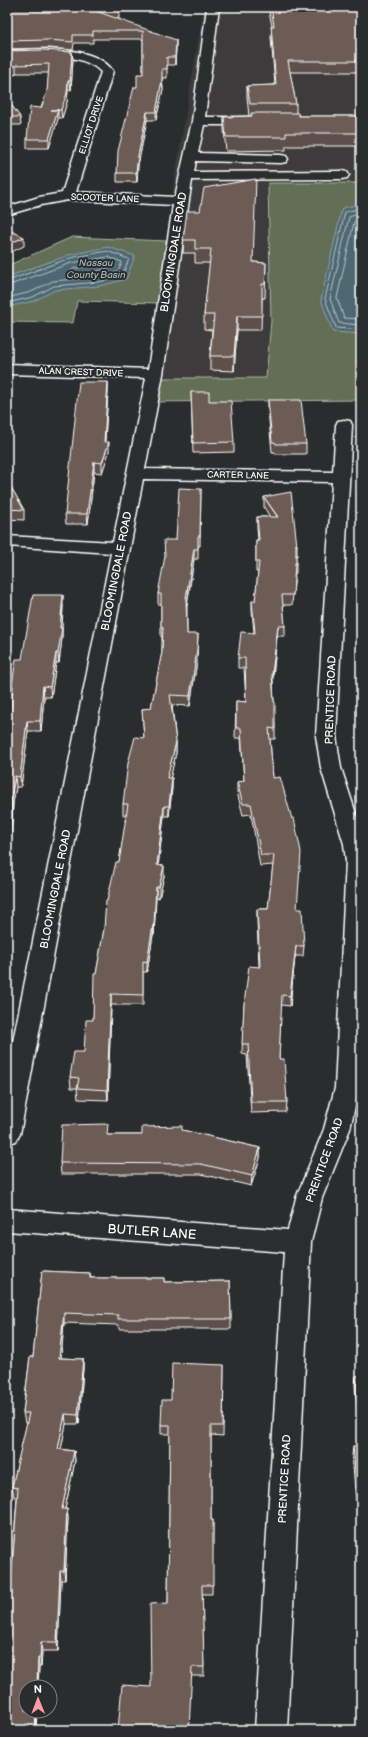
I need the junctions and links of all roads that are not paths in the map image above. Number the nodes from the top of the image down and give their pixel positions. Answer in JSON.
{"nodes":[{"id":1,"x":213,"y":7,"type":"edge"},
{"id":2,"x":7,"y":54,"type":"edge"},
{"id":3,"x":108,"y":55,"type":"dead end"},
{"id":4,"x":93,"y":60,"type":"junction"},
{"id":5,"x":198,"y":121,"type":"junction"},
{"id":6,"x":268,"y":121,"type":"edge"},
{"id":7,"x":190,"y":157,"type":"junction"},
{"id":8,"x":281,"y":159,"type":"dead end"},
{"id":9,"x":342,"y":175,"type":"dead end"},
{"id":10,"x":186,"y":176,"type":"junction"},
{"id":11,"x":68,"y":196,"type":"junction"},
{"id":12,"x":181,"y":201,"type":"junction"},
{"id":13,"x":7,"y":210,"type":"edge"},
{"id":14,"x":7,"y":369,"type":"edge"},
{"id":15,"x":155,"y":374,"type":"junction"},
{"id":16,"x":344,"y":425,"type":"dead end"},
{"id":17,"x":352,"y":452,"type":"edge"},
{"id":18,"x":135,"y":474,"type":"junction"},
{"id":19,"x":341,"y":477,"type":"junction"},
{"id":20,"x":7,"y":541,"type":"edge"},
{"id":21,"x":121,"y":548,"type":"junction"},
{"id":22,"x":352,"y":809,"type":"edge"},
{"id":23,"x":356,"y":995,"type":"edge"},
{"id":24,"x":7,"y":1134,"type":"edge"},
{"id":25,"x":7,"y":1220,"type":"edge"},
{"id":26,"x":298,"y":1242,"type":"junction"},
{"id":27,"x":271,"y":1730,"type":"edge"}],
"edges":[{"from":1,"to":5,"type":"street","name":"BLOOMINGDALE ROAD"},
{"from":2,"to":4,"type":"street"},
{"from":3,"to":4,"type":"street"},
{"from":4,"to":11,"type":"street","name":"ELLIOT DRIVE"},
{"from":5,"to":6,"type":"street"},
{"from":5,"to":7,"type":"street","name":"BLOOMINGDALE ROAD"},
{"from":7,"to":8,"type":"street"},
{"from":7,"to":10,"type":"street","name":"BLOOMINGDALE ROAD"},
{"from":9,"to":10,"type":"street"},
{"from":10,"to":12,"type":"street","name":"BLOOMINGDALE ROAD"},
{"from":11,"to":12,"type":"street","name":"SCOOTER LANE"},
{"from":11,"to":13,"type":"street","name":"SCOOTER LANE"},
{"from":12,"to":15,"type":"street","name":"BLOOMINGDALE ROAD"},
{"from":14,"to":15,"type":"street","name":"ALAN CREST DRIVE"},
{"from":15,"to":18,"type":"street","name":"BLOOMINGDALE ROAD"},
{"from":16,"to":17,"type":"street","name":"PRENTICE ROAD"},
{"from":17,"to":19,"type":"street","name":"PRENTICE ROAD"},
{"from":18,"to":19,"type":"street","name":"CARTER LANE"},
{"from":18,"to":21,"type":"street","name":"BLOOMINGDALE ROAD"},
{"from":19,"to":22,"type":"street","name":"PRENTICE ROAD"},
{"from":20,"to":21,"type":"street"},
{"from":21,"to":24,"type":"street","name":"BLOOMINGDALE ROAD"},
{"from":22,"to":23,"type":"street","name":"PRENTICE ROAD"},
{"from":23,"to":26,"type":"street","name":"PRENTICE ROAD"},
{"from":25,"to":26,"type":"street","name":"BUTLER LANE"},
{"from":26,"to":27,"type":"street","name":"PRENTICE ROAD"}]}
